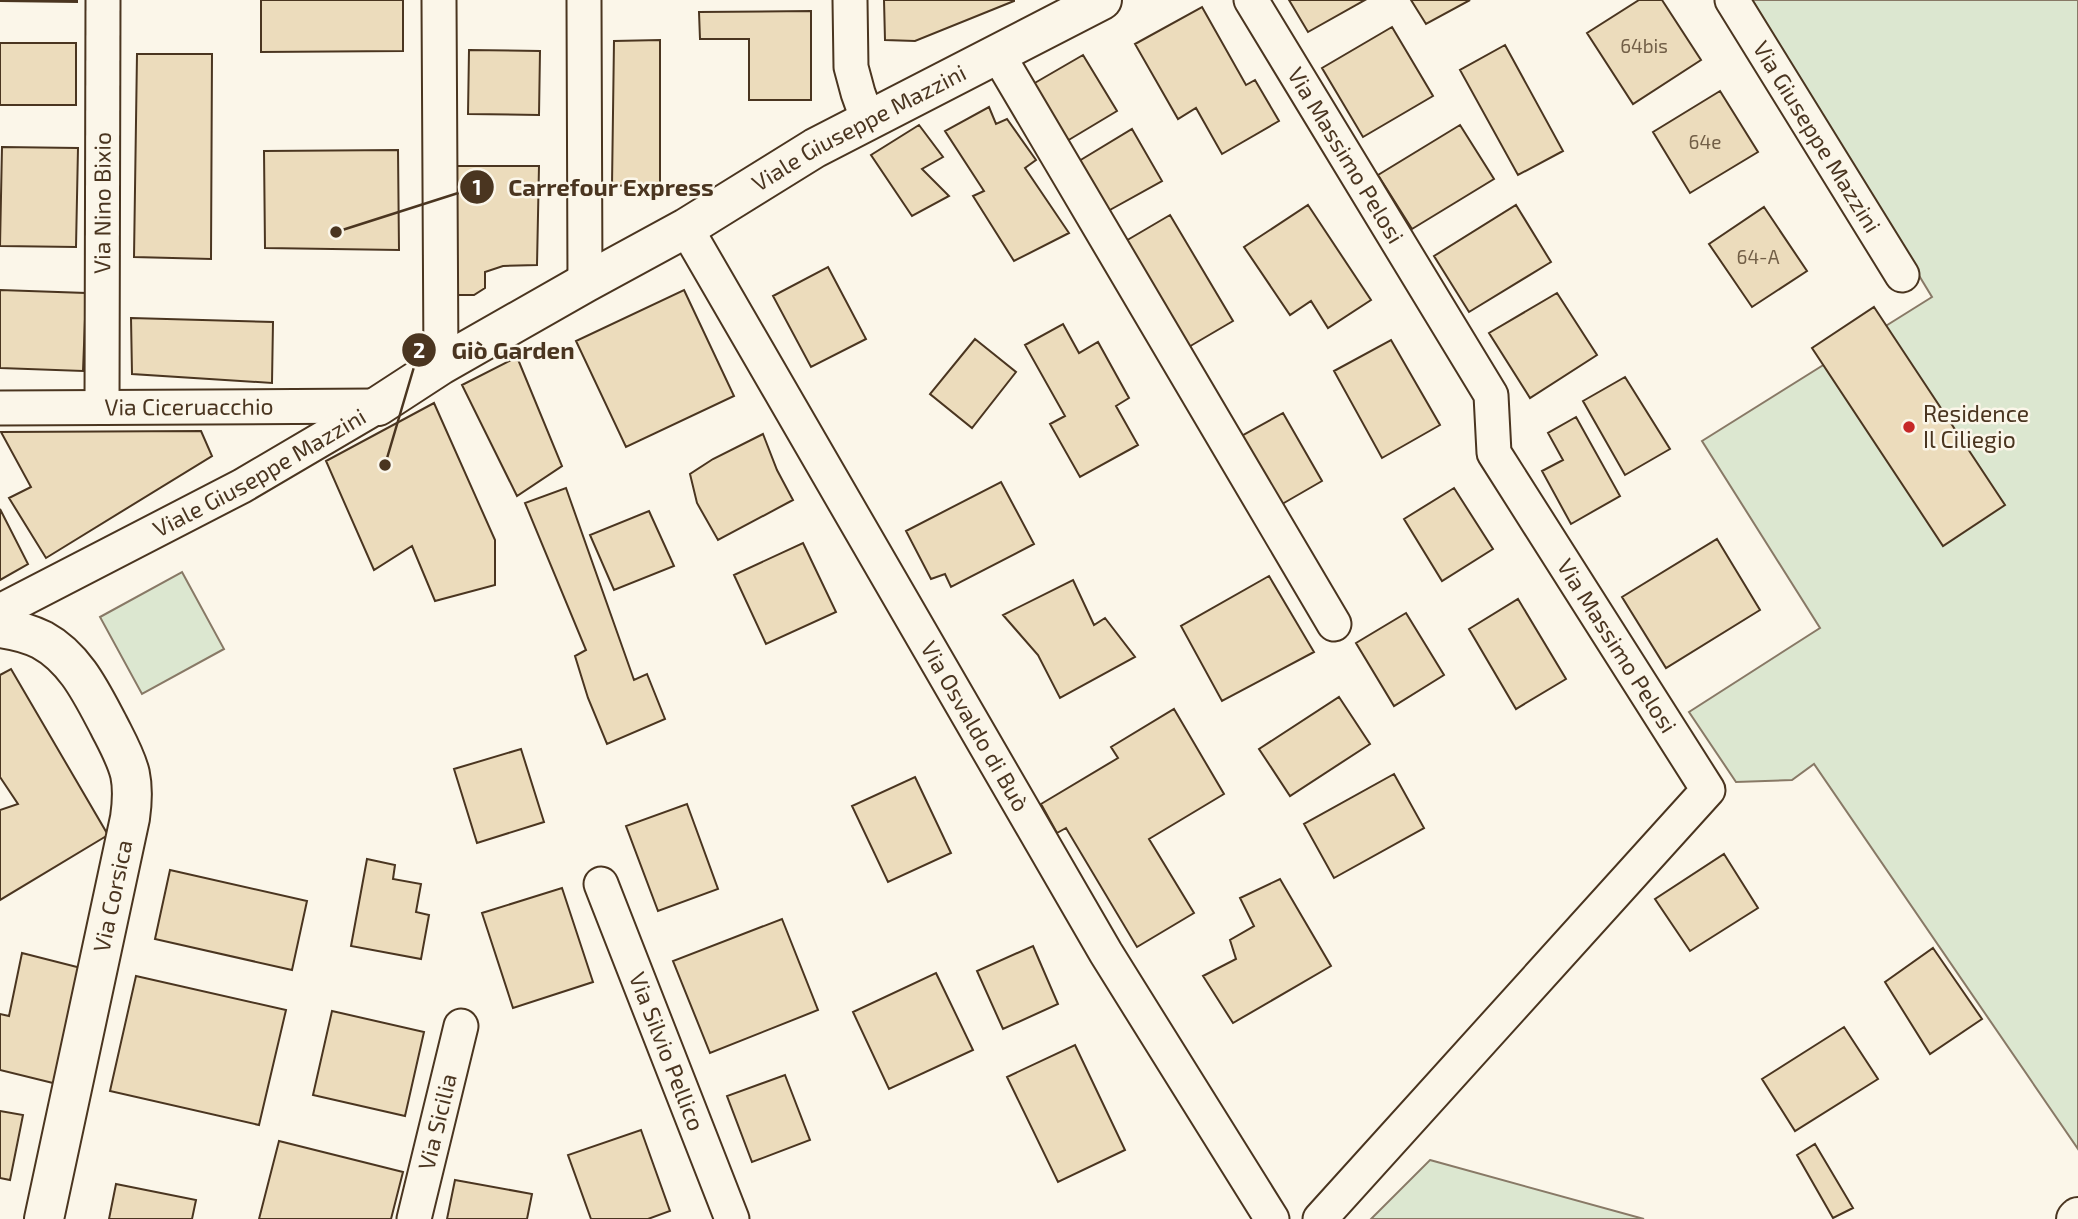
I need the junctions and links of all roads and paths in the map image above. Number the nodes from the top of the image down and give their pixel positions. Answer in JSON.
{"nodes":[{"id":1,"x":103,"y":0,"type":"edge"},
{"id":2,"x":439,"y":0,"type":"edge"},
{"id":3,"x":584,"y":0,"type":"edge"},
{"id":4,"x":850,"y":0,"type":"edge"},
{"id":5,"x":1102,"y":0,"type":"edge"},
{"id":6,"x":1251,"y":0,"type":"edge"},
{"id":7,"x":1732,"y":0,"type":"edge"},
{"id":8,"x":1051,"y":13,"type":"edge"},
{"id":9,"x":997,"y":54,"type":"junction"},
{"id":10,"x":868,"y":121,"type":"junction"},
{"id":11,"x":686,"y":228,"type":"junction"},
{"id":12,"x":1902,"y":275,"type":"dead end"},
{"id":13,"x":585,"y":283,"type":"junction"},
{"id":14,"x":441,"y":365,"type":"junction"},
{"id":15,"x":102,"y":406,"type":"junction"},
{"id":16,"x":378,"y":406,"type":"junction"},
{"id":17,"x":0,"y":408,"type":"edge"},
{"id":18,"x":0,"y":611,"type":"edge"},
{"id":19,"x":1334,"y":624,"type":"dead end"},
{"id":20,"x":0,"y":628,"type":"edge"},
{"id":21,"x":601,"y":884,"type":"dead end"},
{"id":22,"x":461,"y":1026,"type":"dead end"},
{"id":23,"x":44,"y":1219,"type":"edge"},
{"id":24,"x":414,"y":1219,"type":"edge"},
{"id":25,"x":732,"y":1219,"type":"edge"},
{"id":26,"x":1272,"y":1219,"type":"edge"},
{"id":27,"x":1320,"y":1219,"type":"edge"}],
"edges":[{"from":1,"to":15,"type":"street","name":"Via Nino Bixio"},
{"from":2,"to":14,"type":"street"},
{"from":3,"to":13,"type":"street"},
{"from":4,"to":10,"type":"street"},
{"from":5,"to":8,"type":"street","name":"Viale Giuseppe Mazzini"},
{"from":6,"to":27,"type":"street","name":"Via Massimo Pelosi"},
{"from":7,"to":12,"type":"street","name":"Via Giuseppe Mazzini"},
{"from":8,"to":9,"type":"street","name":"Viale Giuseppe Mazzini"},
{"from":9,"to":10,"type":"street","name":"Viale Giuseppe Mazzini"},
{"from":9,"to":19,"type":"street"},
{"from":10,"to":11,"type":"street","name":"Viale Giuseppe Mazzini"},
{"from":11,"to":13,"type":"street","name":"Viale Giuseppe Mazzini"},
{"from":11,"to":26,"type":"street","name":"Via Osvaldo di Buò"},
{"from":13,"to":14,"type":"street","name":"Viale Giuseppe Mazzini"},
{"from":14,"to":16,"type":"street","name":"Viale Giuseppe Mazzini"},
{"from":15,"to":16,"type":"street","name":"Via Ciceruacchio"},
{"from":15,"to":17,"type":"street","name":"Via Ciceruacchio"},
{"from":16,"to":18,"type":"street","name":"Viale Giuseppe Mazzini"},
{"from":20,"to":23,"type":"street","name":"Via Corsica"},
{"from":21,"to":25,"type":"street","name":"Via Silvio Pellico"},
{"from":22,"to":24,"type":"street","name":"Via Sicilia"}]}
